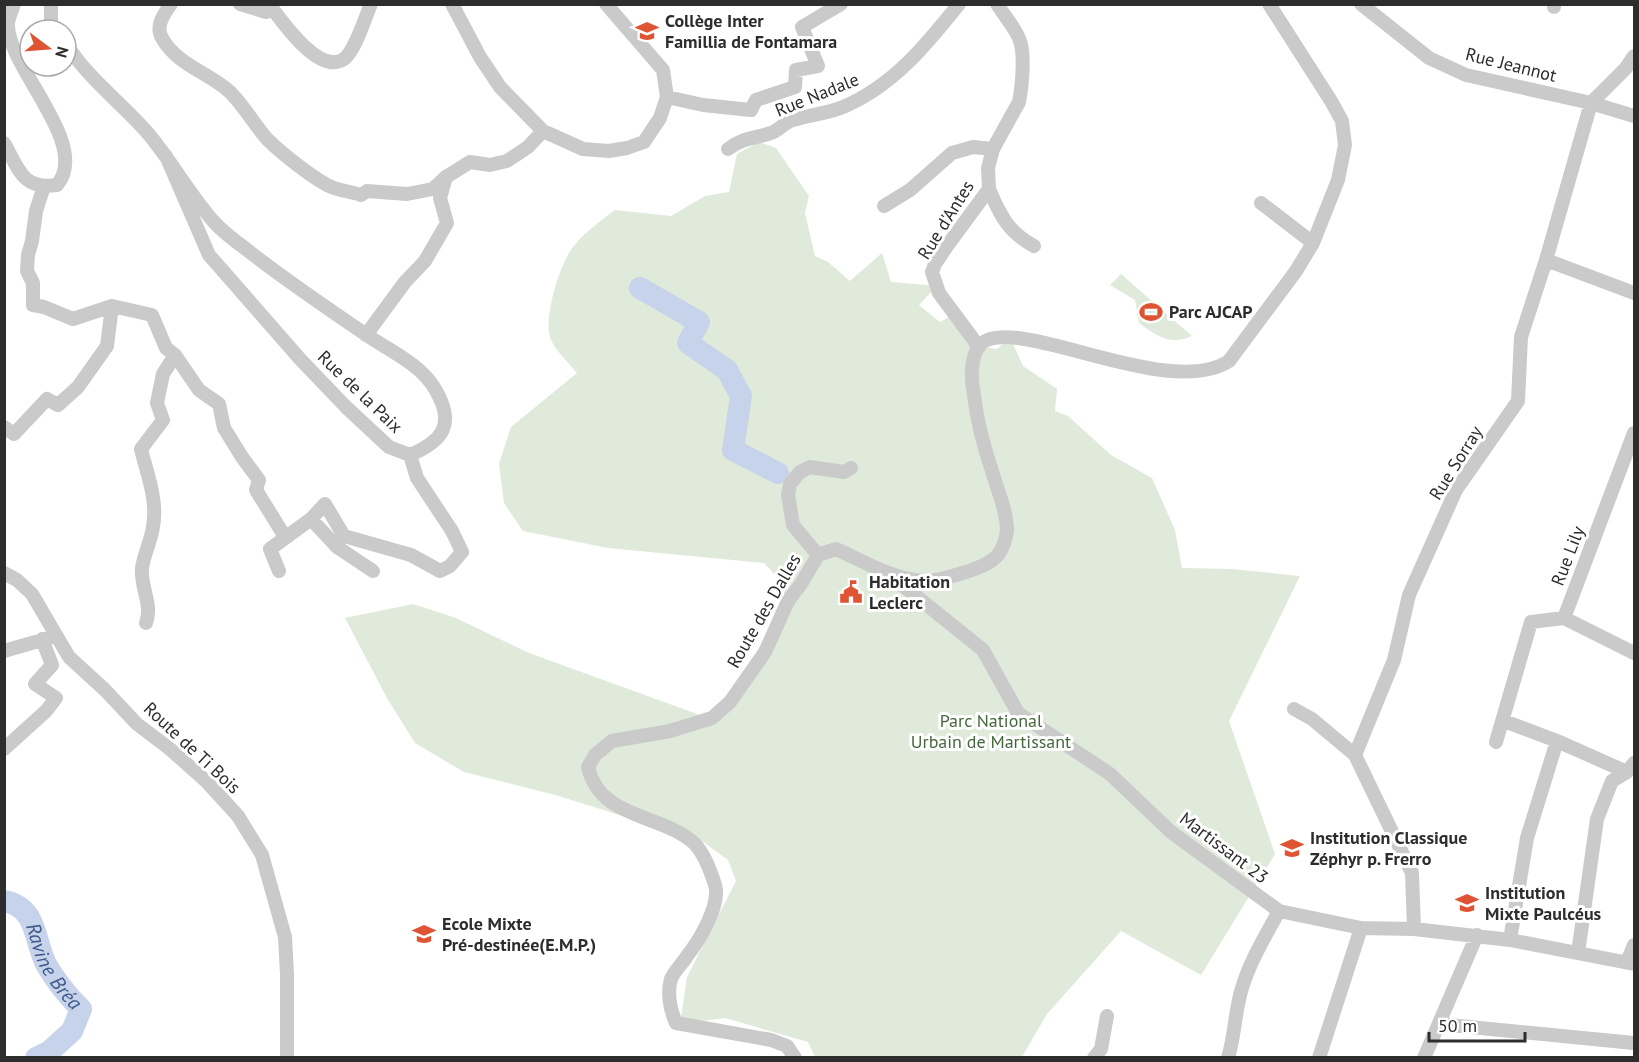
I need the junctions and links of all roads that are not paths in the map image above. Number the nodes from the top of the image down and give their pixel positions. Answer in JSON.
{"nodes":[{"id":1,"x":14,"y":4,"type":"edge"},
{"id":2,"x":171,"y":4,"type":"edge"},
{"id":3,"x":240,"y":4,"type":"edge"},
{"id":4,"x":371,"y":4,"type":"edge"},
{"id":5,"x":452,"y":4,"type":"edge"},
{"id":6,"x":606,"y":4,"type":"edge"},
{"id":7,"x":841,"y":4,"type":"edge"},
{"id":8,"x":959,"y":4,"type":"edge"},
{"id":9,"x":997,"y":4,"type":"edge"},
{"id":10,"x":1269,"y":4,"type":"edge"},
{"id":11,"x":1361,"y":4,"type":"edge"},
{"id":12,"x":271,"y":7,"type":"edge"},
{"id":13,"x":1635,"y":56,"type":"edge"},
{"id":14,"x":78,"y":63,"type":"edge"},
{"id":15,"x":667,"y":97,"type":"junction"},
{"id":16,"x":1591,"y":103,"type":"junction"},
{"id":17,"x":1635,"y":116,"type":"edge"},
{"id":18,"x":543,"y":131,"type":"junction"},
{"id":19,"x":5,"y":145,"type":"edge"},
{"id":20,"x":993,"y":148,"type":"junction"},
{"id":21,"x":728,"y":149,"type":"dead end"},
{"id":22,"x":166,"y":156,"type":"junction"},
{"id":23,"x":446,"y":177,"type":"junction"},
{"id":24,"x":44,"y":186,"type":"junction"},
{"id":25,"x":989,"y":189,"type":"junction"},
{"id":26,"x":1261,"y":203,"type":"dead end"},
{"id":27,"x":884,"y":206,"type":"dead end"},
{"id":28,"x":1313,"y":243,"type":"junction"},
{"id":29,"x":1034,"y":246,"type":"dead end"},
{"id":30,"x":1546,"y":260,"type":"junction"},
{"id":31,"x":1635,"y":293,"type":"edge"},
{"id":32,"x":112,"y":306,"type":"junction"},
{"id":33,"x":366,"y":335,"type":"junction"},
{"id":34,"x":979,"y":347,"type":"junction"},
{"id":35,"x":175,"y":355,"type":"junction"},
{"id":36,"x":4,"y":427,"type":"edge"},
{"id":37,"x":1635,"y":433,"type":"edge"},
{"id":38,"x":410,"y":455,"type":"junction"},
{"id":39,"x":852,"y":468,"type":"dead end"},
{"id":40,"x":311,"y":519,"type":"junction"},
{"id":41,"x":288,"y":536,"type":"junction"},
{"id":42,"x":818,"y":555,"type":"junction"},
{"id":43,"x":279,"y":571,"type":"dead end"},
{"id":44,"x":374,"y":571,"type":"dead end"},
{"id":45,"x":4,"y":573,"type":"edge"},
{"id":46,"x":888,"y":573,"type":"junction"},
{"id":47,"x":1564,"y":618,"type":"junction"},
{"id":48,"x":146,"y":623,"type":"dead end"},
{"id":49,"x":56,"y":635,"type":"junction"},
{"id":50,"x":42,"y":639,"type":"junction"},
{"id":51,"x":4,"y":651,"type":"edge"},
{"id":52,"x":1635,"y":653,"type":"edge"},
{"id":53,"x":1294,"y":710,"type":"dead end"},
{"id":54,"x":1504,"y":721,"type":"junction"},
{"id":55,"x":1557,"y":741,"type":"junction"},
{"id":56,"x":1497,"y":742,"type":"dead end"},
{"id":57,"x":4,"y":749,"type":"edge"},
{"id":58,"x":1355,"y":755,"type":"junction"},
{"id":59,"x":1629,"y":773,"type":"edge"},
{"id":60,"x":1279,"y":910,"type":"junction"},
{"id":61,"x":1361,"y":928,"type":"junction"},
{"id":62,"x":1414,"y":929,"type":"junction"},
{"id":63,"x":1477,"y":935,"type":"junction"},
{"id":64,"x":1510,"y":939,"type":"junction"},
{"id":65,"x":1635,"y":945,"type":"edge"},
{"id":66,"x":1578,"y":953,"type":"junction"},
{"id":67,"x":1631,"y":963,"type":"edge"},
{"id":68,"x":1107,"y":1016,"type":"dead end"},
{"id":69,"x":1439,"y":1024,"type":"junction"},
{"id":70,"x":1635,"y":1043,"type":"edge"},
{"id":71,"x":286,"y":1058,"type":"edge"},
{"id":72,"x":795,"y":1058,"type":"edge"},
{"id":73,"x":1094,"y":1058,"type":"edge"},
{"id":74,"x":1228,"y":1058,"type":"edge"},
{"id":75,"x":1319,"y":1058,"type":"edge"},
{"id":76,"x":1424,"y":1058,"type":"edge"}],
"edges":[{"from":1,"to":24,"type":"street"},
{"from":2,"to":23,"type":"street"},
{"from":3,"to":12,"type":"street"},
{"from":4,"to":12,"type":"street"},
{"from":5,"to":18,"type":"street"},
{"from":6,"to":15,"type":"street"},
{"from":7,"to":15,"type":"street"},
{"from":8,"to":21,"type":"street","name":"Rue Nadale"},
{"from":9,"to":20,"type":"street","name":"Rue d'Antes"},
{"from":10,"to":28,"type":"street"},
{"from":11,"to":16,"type":"street","name":"Rue Jeannot"},
{"from":13,"to":16,"type":"street","name":"Rue Sorray"},
{"from":14,"to":22,"type":"street","name":"Rue de la Paix"},
{"from":15,"to":18,"type":"street"},
{"from":16,"to":17,"type":"street","name":"Rue Jeannot"},
{"from":16,"to":30,"type":"street","name":"Rue Sorray"},
{"from":18,"to":23,"type":"street"},
{"from":19,"to":24,"type":"street"},
{"from":20,"to":25,"type":"street","name":"Rue d'Antes"},
{"from":20,"to":27,"type":"street"},
{"from":22,"to":33,"type":"street","name":"Rue de la Paix"},
{"from":22,"to":38,"type":"street","name":"Rue de la Paix"},
{"from":23,"to":33,"type":"street"},
{"from":24,"to":32,"type":"street"},
{"from":25,"to":29,"type":"street"},
{"from":25,"to":34,"type":"street","name":"Rue d'Antes"},
{"from":26,"to":28,"type":"street"},
{"from":28,"to":34,"type":"street"},
{"from":30,"to":31,"type":"street"},
{"from":30,"to":58,"type":"street","name":"Rue Sorray"},
{"from":32,"to":35,"type":"street"},
{"from":32,"to":36,"type":"street"},
{"from":33,"to":38,"type":"street","name":"Rue de la Paix"},
{"from":34,"to":46,"type":"street","name":"Route des Dalles"},
{"from":35,"to":41,"type":"street"},
{"from":35,"to":48,"type":"street"},
{"from":37,"to":47,"type":"street","name":"Rue Lily"},
{"from":38,"to":40,"type":"street"},
{"from":39,"to":42,"type":"street"},
{"from":40,"to":41,"type":"street"},
{"from":40,"to":44,"type":"street"},
{"from":41,"to":43,"type":"street"},
{"from":42,"to":46,"type":"street","name":"Route des Dalles"},
{"from":42,"to":72,"type":"street","name":"Route des Dalles"},
{"from":45,"to":49,"type":"street","name":"Route de Ti Bois"},
{"from":46,"to":60,"type":"street","name":"Martissant 23"},
{"from":47,"to":52,"type":"street"},
{"from":47,"to":54,"type":"street"},
{"from":49,"to":50,"type":"street"},
{"from":49,"to":71,"type":"street","name":"Route de Ti Bois"},
{"from":50,"to":51,"type":"street"},
{"from":50,"to":57,"type":"street"},
{"from":53,"to":58,"type":"street"},
{"from":54,"to":55,"type":"street"},
{"from":54,"to":56,"type":"street"},
{"from":55,"to":59,"type":"street"},
{"from":55,"to":64,"type":"street"},
{"from":58,"to":62,"type":"street"},
{"from":59,"to":66,"type":"street"},
{"from":60,"to":61,"type":"street","name":"Martissant 23"},
{"from":60,"to":74,"type":"street"},
{"from":61,"to":62,"type":"street","name":"Martissant 23"},
{"from":61,"to":75,"type":"street"},
{"from":62,"to":63,"type":"street","name":"Martissant 23"},
{"from":63,"to":64,"type":"street","name":"Martissant 23"},
{"from":63,"to":69,"type":"street"},
{"from":64,"to":66,"type":"street","name":"Martissant 23"},
{"from":65,"to":67,"type":"street"},
{"from":66,"to":67,"type":"street","name":"Martissant 23"},
{"from":68,"to":73,"type":"street"},
{"from":69,"to":70,"type":"street"},
{"from":69,"to":76,"type":"street"}]}
